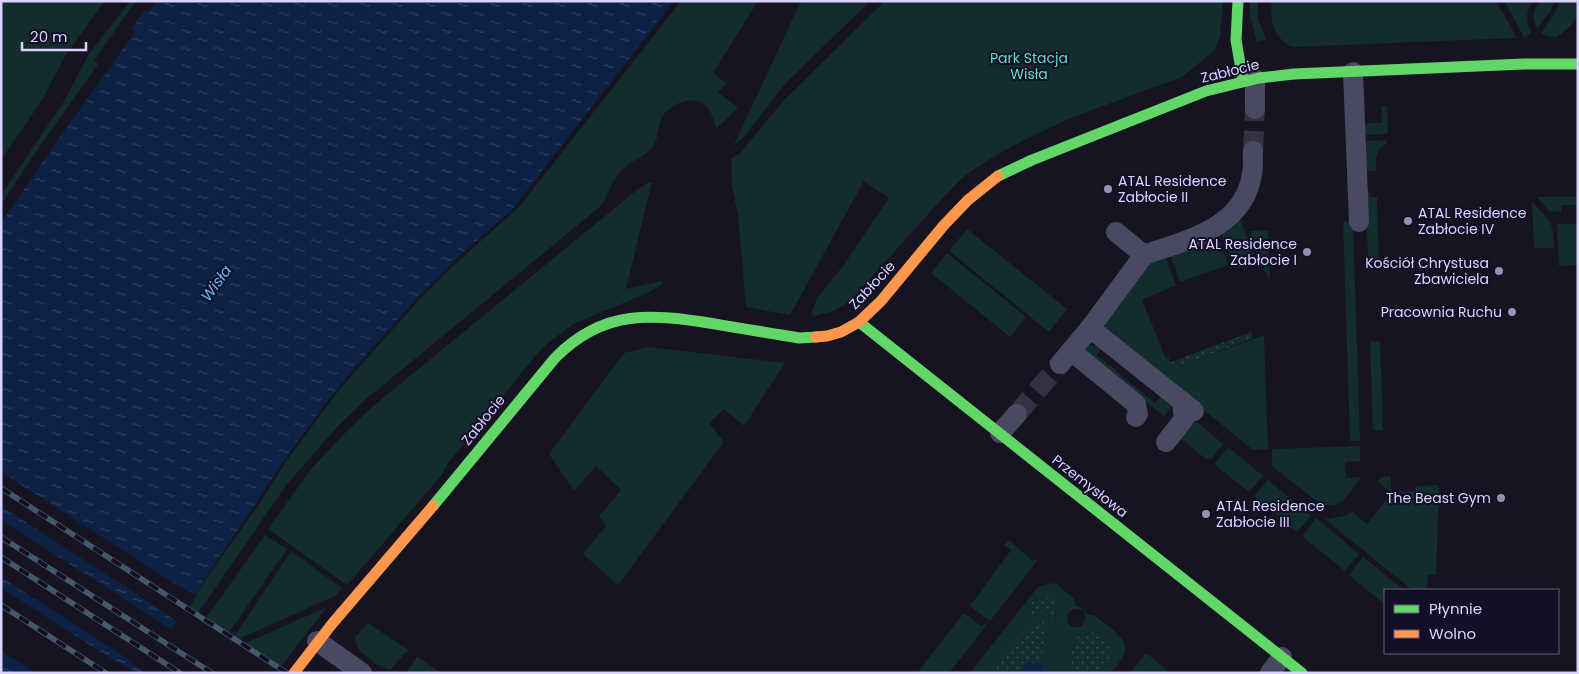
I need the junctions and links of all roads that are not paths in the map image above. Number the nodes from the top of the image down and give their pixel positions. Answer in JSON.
{"nodes":[{"id":1,"x":1238,"y":1,"type":"edge"},
{"id":2,"x":1578,"y":64,"type":"edge"},
{"id":3,"x":1353,"y":72,"type":"junction"},
{"id":4,"x":1249,"y":80,"type":"junction"},
{"id":5,"x":1255,"y":109,"type":"tunnel mouth"},
{"id":6,"x":1253,"y":151,"type":"tunnel mouth"},
{"id":7,"x":1359,"y":222,"type":"dead end"},
{"id":8,"x":1116,"y":232,"type":"dead end"},
{"id":9,"x":1144,"y":255,"type":"junction"},
{"id":10,"x":859,"y":322,"type":"junction"},
{"id":11,"x":1090,"y":328,"type":"junction"},
{"id":12,"x":1017,"y":414,"type":"tunnel mouth"},
{"id":13,"x":1136,"y":417,"type":"dead end"},
{"id":14,"x":1000,"y":433,"type":"junction"},
{"id":15,"x":1166,"y":442,"type":"dead end"},
{"id":16,"x":317,"y":641,"type":"junction"},
{"id":17,"x":1276,"y":665,"type":"edge"},
{"id":18,"x":294,"y":673,"type":"edge"},
{"id":19,"x":362,"y":673,"type":"edge"},
{"id":20,"x":1302,"y":673,"type":"edge"}],
"edges":[{"from":1,"to":4,"type":"street"},
{"from":2,"to":3,"type":"street","name":"Zabłocie"},
{"from":3,"to":4,"type":"street","name":"Zabłocie"},
{"from":3,"to":7,"type":"street"},
{"from":4,"to":5,"type":"street"},
{"from":4,"to":10,"type":"street","name":"Zabłocie"},
{"from":6,"to":9,"type":"street"},
{"from":8,"to":9,"type":"street"},
{"from":9,"to":11,"type":"street"},
{"from":10,"to":14,"type":"street","name":"Przemysłowa"},
{"from":10,"to":16,"type":"street","name":"Zabłocie"},
{"from":11,"to":13,"type":"street"},
{"from":11,"to":15,"type":"street"},
{"from":12,"to":14,"type":"street"},
{"from":14,"to":17,"type":"street","name":"Przemysłowa"},
{"from":16,"to":18,"type":"street","name":"Zabłocie"},
{"from":16,"to":19,"type":"street"},
{"from":17,"to":20,"type":"street","name":"Przemysłowa"}]}
